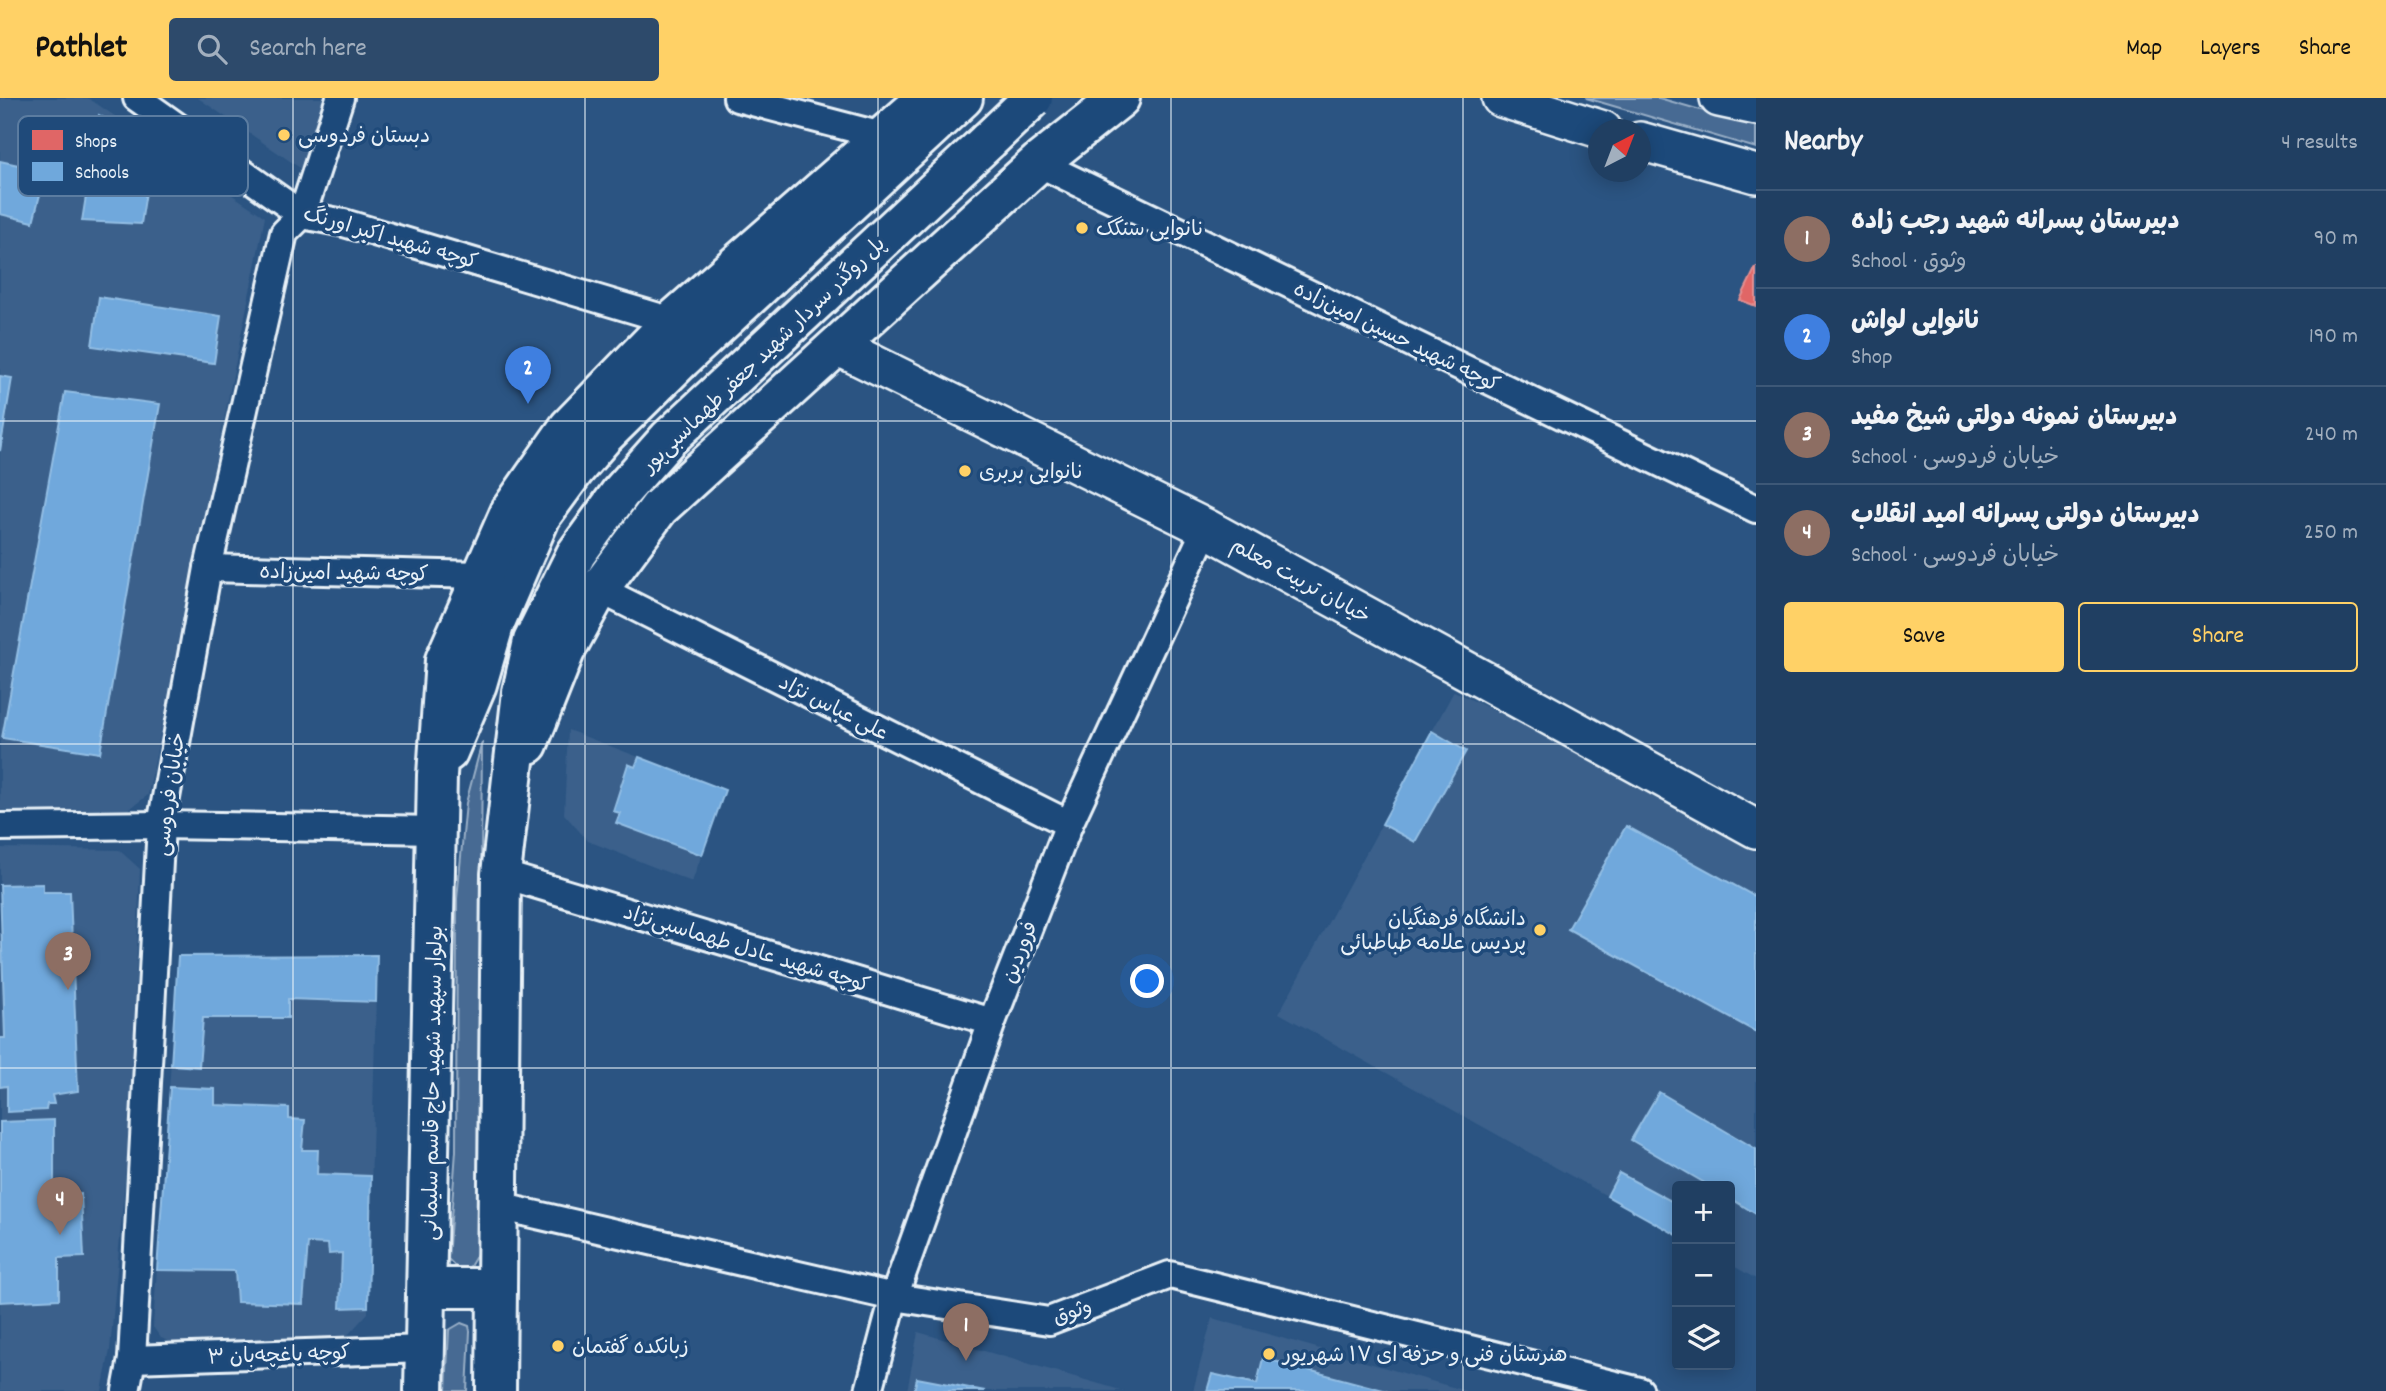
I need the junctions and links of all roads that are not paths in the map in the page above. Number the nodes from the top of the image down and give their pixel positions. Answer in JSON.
{"nodes":[{"id":1,"x":137,"y":98,"type":"edge"},
{"id":2,"x":340,"y":98,"type":"edge"},
{"id":3,"x":737,"y":98,"type":"edge"},
{"id":4,"x":1007,"y":98,"type":"edge"},
{"id":5,"x":1033,"y":98,"type":"edge"},
{"id":6,"x":1120,"y":98,"type":"edge"},
{"id":7,"x":1501,"y":98,"type":"edge"},
{"id":8,"x":1720,"y":98,"type":"edge"},
{"id":9,"x":950,"y":99,"type":"edge"},
{"id":10,"x":1756,"y":106,"type":"edge"},
{"id":11,"x":162,"y":116,"type":"edge"},
{"id":12,"x":1588,"y":125,"type":"edge"},
{"id":13,"x":886,"y":137,"type":"junction"},
{"id":14,"x":1651,"y":144,"type":"edge"},
{"id":15,"x":1038,"y":163,"type":"junction"},
{"id":16,"x":1756,"y":174,"type":"edge"},
{"id":17,"x":248,"y":177,"type":"edge"},
{"id":18,"x":302,"y":215,"type":"junction"},
{"id":19,"x":672,"y":321,"type":"junction"},
{"id":20,"x":837,"y":346,"type":"junction"},
{"id":21,"x":1756,"y":509,"type":"edge"},
{"id":22,"x":1206,"y":528,"type":"junction"},
{"id":23,"x":208,"y":568,"type":"junction"},
{"id":24,"x":481,"y":575,"type":"junction"},
{"id":25,"x":599,"y":589,"type":"junction"},
{"id":26,"x":437,"y":775,"type":"junction"},
{"id":27,"x":512,"y":781,"type":"junction"},
{"id":28,"x":1069,"y":824,"type":"junction"},
{"id":29,"x":161,"y":825,"type":"junction"},
{"id":30,"x":0,"y":827,"type":"edge"},
{"id":31,"x":1756,"y":829,"type":"edge"},
{"id":32,"x":437,"y":830,"type":"junction"},
{"id":33,"x":501,"y":874,"type":"junction"},
{"id":34,"x":992,"y":1022,"type":"junction"},
{"id":35,"x":498,"y":1206,"type":"junction"},
{"id":36,"x":428,"y":1288,"type":"junction"},
{"id":37,"x":497,"y":1288,"type":"junction"},
{"id":38,"x":894,"y":1297,"type":"junction"},
{"id":39,"x":425,"y":1349,"type":"junction"},
{"id":40,"x":132,"y":1359,"type":"junction"},
{"id":41,"x":126,"y":1391,"type":"edge"},
{"id":42,"x":424,"y":1391,"type":"edge"},
{"id":43,"x":496,"y":1391,"type":"edge"},
{"id":44,"x":869,"y":1391,"type":"edge"},
{"id":45,"x":1640,"y":1391,"type":"edge"}],
"edges":[{"from":1,"to":11,"type":"street","name":"کوچه شهید اکبر اورنگ"},
{"from":2,"to":18,"type":"street","name":"خیابان فردوسی"},
{"from":3,"to":13,"type":"street"},
{"from":4,"to":15,"type":"main road"},
{"from":5,"to":27,"type":"main road","name":"پل روگذر سردار شهید جعفر طهماسبی‌پور","bridge":true},
{"from":6,"to":15,"type":"main road"},
{"from":7,"to":12,"type":"street"},
{"from":8,"to":10,"type":"street"},
{"from":9,"to":13,"type":"main road","name":"بولوار سپهبد شهید حاج قاسم سلیمانی"},
{"from":9,"to":26,"type":"main road"},
{"from":13,"to":19,"type":"main road","name":"بولوار سپهبد شهید حاج قاسم سلیمانی"},
{"from":14,"to":16,"type":"street"},
{"from":15,"to":20,"type":"main road"},
{"from":15,"to":21,"type":"street","name":"کوچه شهید حسین امین‌زاده"},
{"from":17,"to":18,"type":"street","name":"کوچه شهید اکبر اورنگ"},
{"from":18,"to":19,"type":"street","name":"کوچه شهید اکبر اورنگ"},
{"from":18,"to":23,"type":"street","name":"خیابان فردوسی"},
{"from":19,"to":24,"type":"main road","name":"بولوار سپهبد شهید حاج قاسم سلیمانی"},
{"from":20,"to":22,"type":"street","name":"خیابان تربیت معلم"},
{"from":20,"to":25,"type":"main road"},
{"from":22,"to":28,"type":"street","name":"فروردین"},
{"from":22,"to":31,"type":"street","name":"خیابان تربیت معلم"},
{"from":23,"to":24,"type":"street","name":"کوچه شهید امین‌زاده"},
{"from":23,"to":29,"type":"street","name":"خیابان فردوسی"},
{"from":24,"to":26,"type":"main road","name":"بولوار سپهبد شهید حاج قاسم سلیمانی"},
{"from":25,"to":27,"type":"main road"},
{"from":25,"to":28,"type":"street","name":"علی عباس نژاد"},
{"from":26,"to":32,"type":"main road","name":"بولوار سپهبد شهید حاج قاسم سلیمانی"},
{"from":27,"to":33,"type":"main road"},
{"from":28,"to":34,"type":"street","name":"فروردین"},
{"from":29,"to":30,"type":"street"},
{"from":29,"to":32,"type":"street"},
{"from":29,"to":40,"type":"street","name":"خیابان فردوسی"},
{"from":32,"to":36,"type":"main road","name":"بولوار سپهبد شهید حاج قاسم سلیمانی"},
{"from":33,"to":34,"type":"street","name":"کوچه شهید عادل طهماسبی‌نژاد"},
{"from":33,"to":35,"type":"main road"},
{"from":34,"to":38,"type":"street","name":"فروردین"},
{"from":35,"to":37,"type":"main road"},
{"from":35,"to":38,"type":"street","name":"وثوق"},
{"from":36,"to":37,"type":"main road"},
{"from":36,"to":39,"type":"main road","name":"بولوار سپهبد شهید حاج قاسم سلیمانی"},
{"from":37,"to":43,"type":"main road"},
{"from":38,"to":44,"type":"street","name":"فروردین"},
{"from":38,"to":45,"type":"street","name":"وثوق"},
{"from":39,"to":40,"type":"street","name":"کوچه باغچه‌بان ۳"},
{"from":39,"to":42,"type":"main road","name":"بولوار سپهبد شهید حاج قاسم سلیمانی"},
{"from":40,"to":41,"type":"street","name":"خیابان فردوسی"}]}
